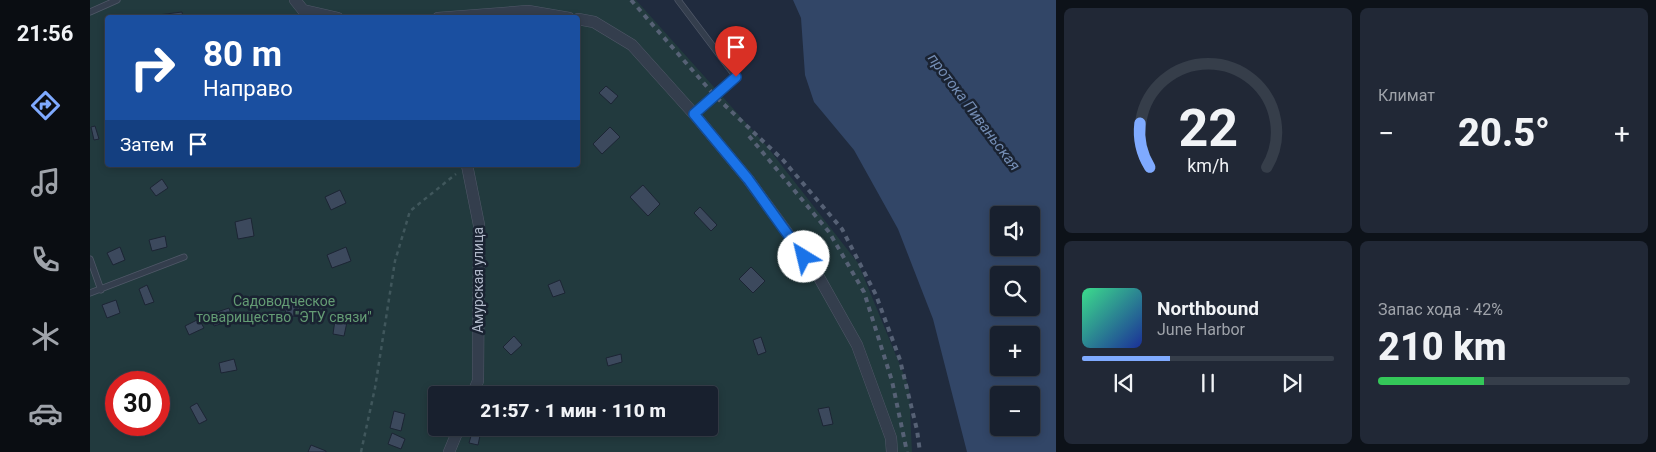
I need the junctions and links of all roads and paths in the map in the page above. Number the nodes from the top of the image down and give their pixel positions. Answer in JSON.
{"nodes":[{"id":1,"x":117,"y":0,"type":"edge"},
{"id":2,"x":295,"y":0,"type":"edge"},
{"id":3,"x":678,"y":0,"type":"edge"},
{"id":4,"x":90,"y":12,"type":"edge"},
{"id":5,"x":325,"y":15,"type":"edge"},
{"id":6,"x":472,"y":15,"type":"edge"},
{"id":7,"x":554,"y":15,"type":"edge"},
{"id":8,"x":580,"y":19,"type":"edge"},
{"id":9,"x":694,"y":114,"type":"junction"},
{"id":10,"x":463,"y":168,"type":"edge"},
{"id":11,"x":184,"y":257,"type":"dead end"},
{"id":12,"x":90,"y":258,"type":"edge"},
{"id":13,"x":101,"y":290,"type":"junction"},
{"id":14,"x":90,"y":293,"type":"edge"},
{"id":15,"x":476,"y":386,"type":"edge"},
{"id":16,"x":456,"y":436,"type":"edge"},
{"id":17,"x":361,"y":452,"type":"edge"},
{"id":18,"x":449,"y":452,"type":"edge"},
{"id":19,"x":892,"y":452,"type":"edge"}],
"edges":[{"from":1,"to":4,"type":"lane"},
{"from":2,"to":5,"type":"street"},
{"from":3,"to":9,"type":"lane"},
{"from":6,"to":7,"type":"street"},
{"from":8,"to":9,"type":"street"},
{"from":9,"to":19,"type":"street"},
{"from":10,"to":15,"type":"street","name":"Амурская улица"},
{"from":10,"to":17,"type":"path"},
{"from":11,"to":13,"type":"lane"},
{"from":12,"to":13,"type":"lane"},
{"from":13,"to":14,"type":"lane"},
{"from":16,"to":18,"type":"street"}]}
